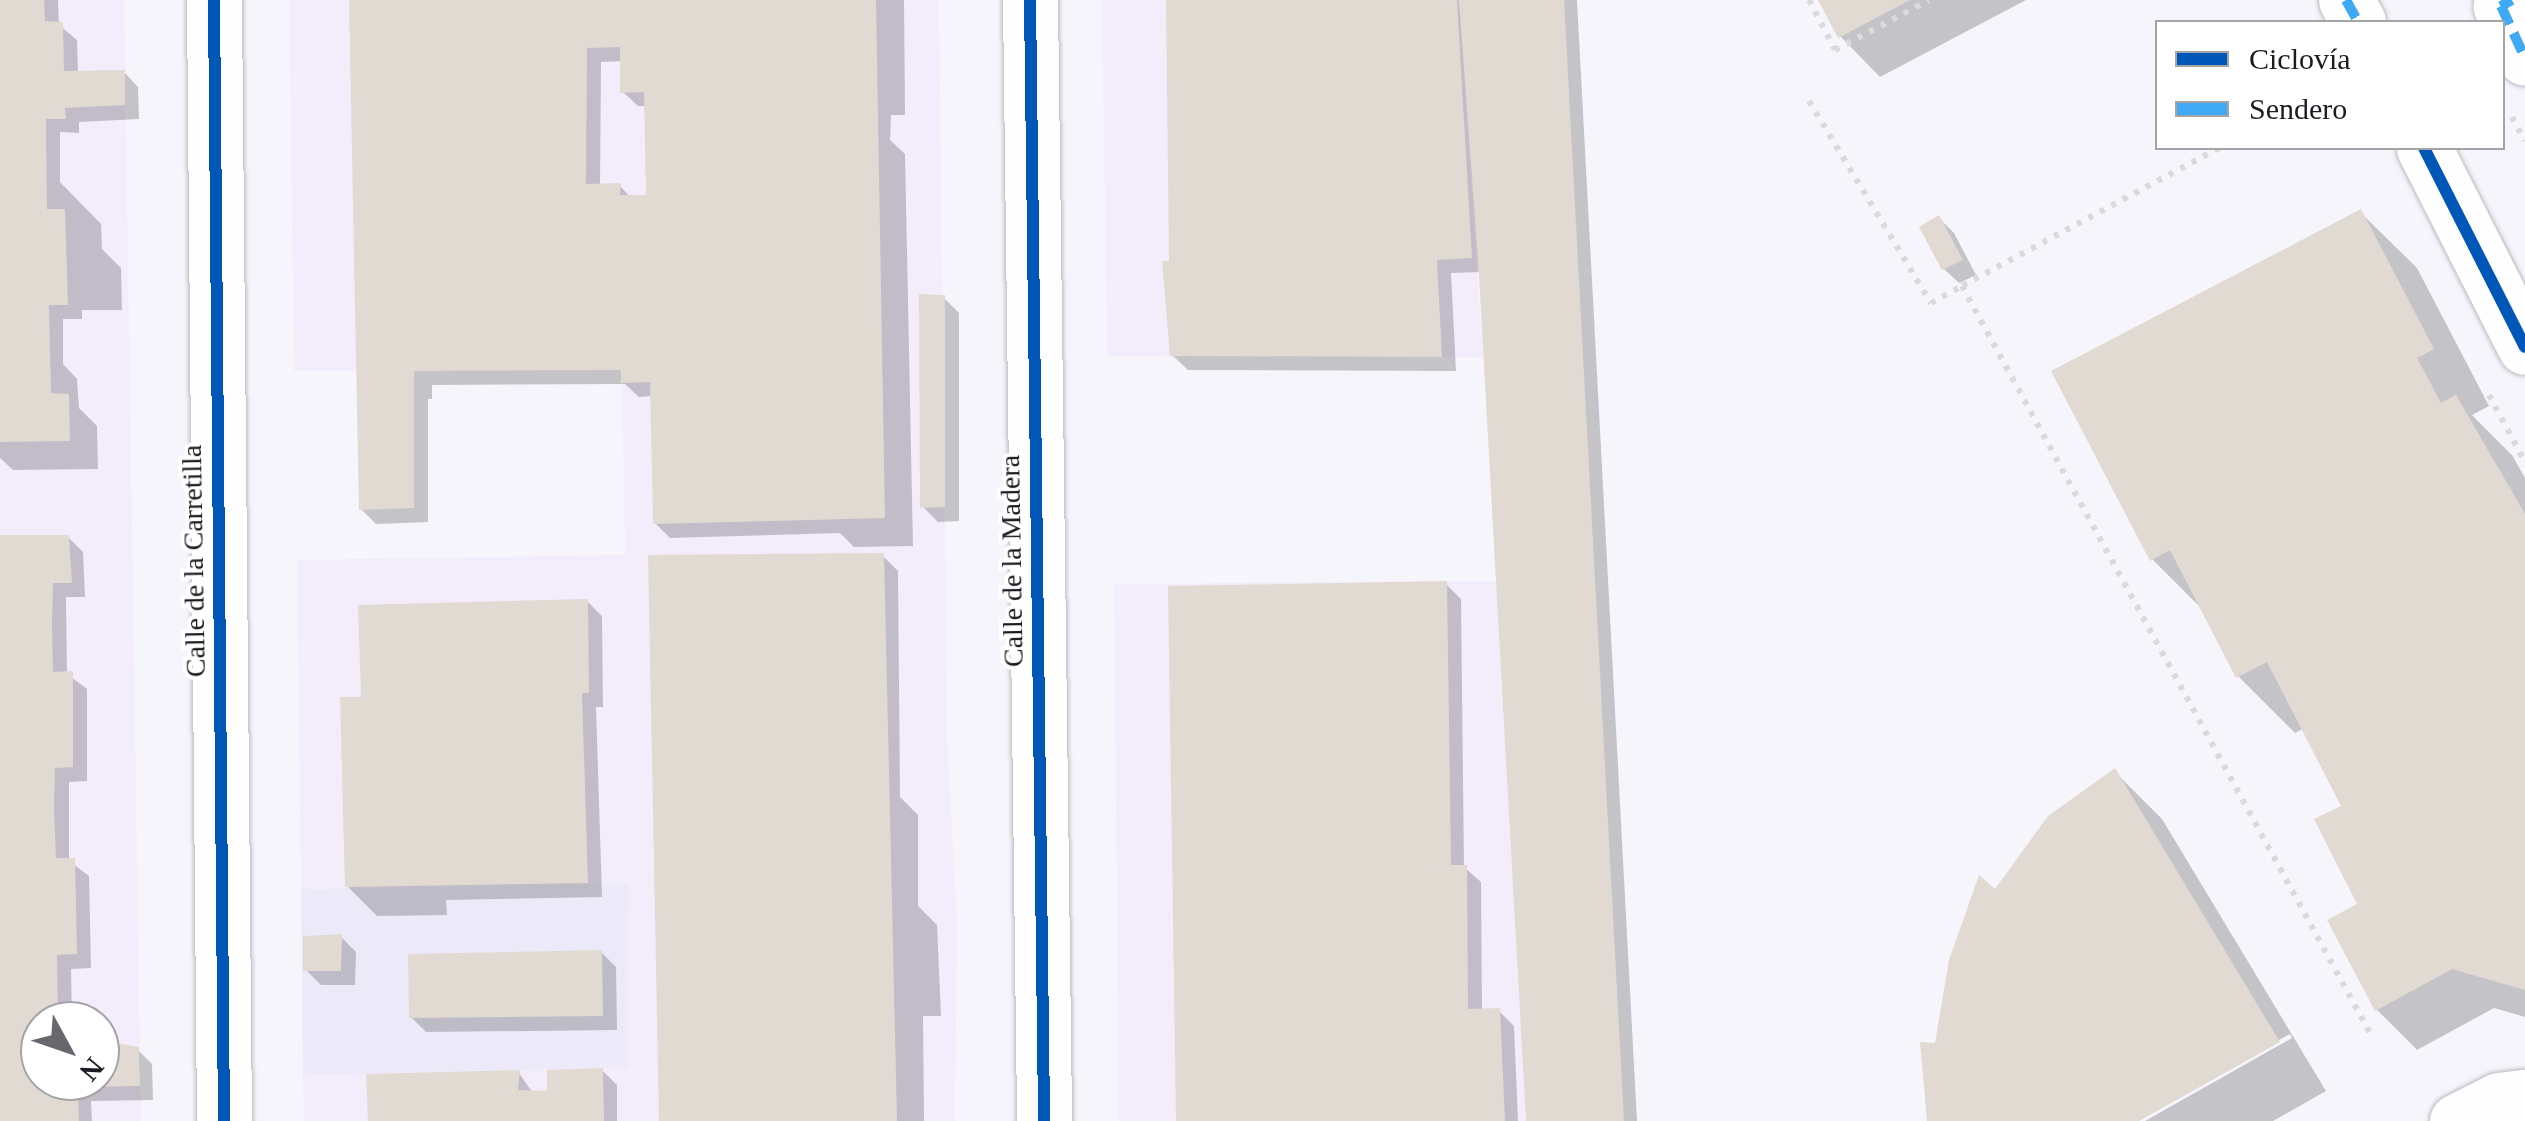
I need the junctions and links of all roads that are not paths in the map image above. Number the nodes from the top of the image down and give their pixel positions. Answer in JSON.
{"nodes":[{"id":1,"x":214,"y":0,"type":"edge"},
{"id":2,"x":1030,"y":0,"type":"edge"},
{"id":3,"x":2425,"y":150,"type":"edge"},
{"id":4,"x":2525,"y":346,"type":"edge"},
{"id":5,"x":2525,"y":1097,"type":"edge"},
{"id":6,"x":224,"y":1121,"type":"edge"},
{"id":7,"x":1044,"y":1121,"type":"edge"},
{"id":8,"x":2457,"y":1121,"type":"edge"}],
"edges":[{"from":1,"to":6,"type":"street","name":"Calle de la Carretilla"},
{"from":2,"to":7,"type":"street","name":"Calle de la Madera"},
{"from":3,"to":4,"type":"street"},
{"from":5,"to":8,"type":"street"}]}
